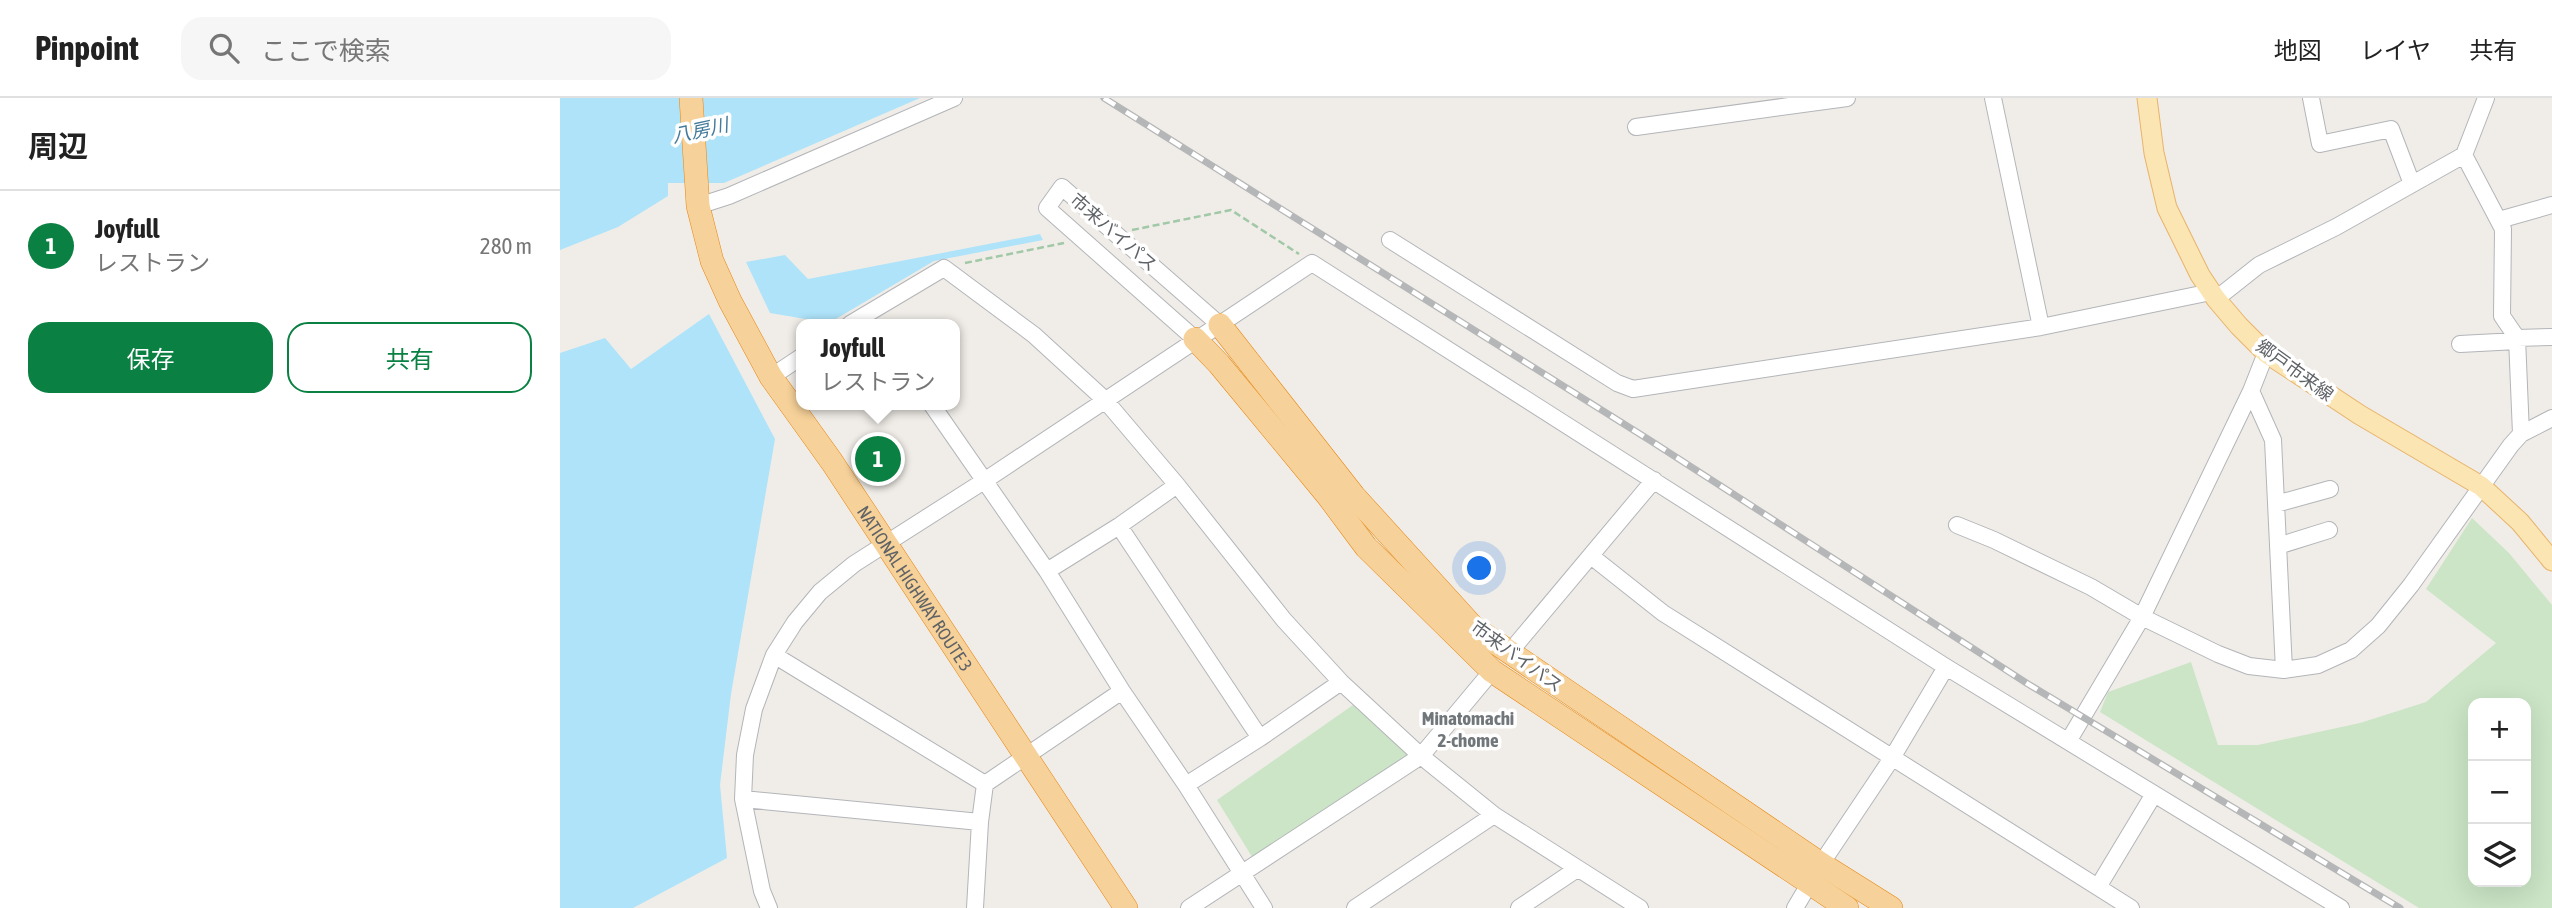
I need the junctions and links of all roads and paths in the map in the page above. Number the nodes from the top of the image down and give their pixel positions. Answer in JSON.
{"nodes":[{"id":1,"x":691,"y":98,"type":"edge"},
{"id":2,"x":954,"y":98,"type":"edge"},
{"id":3,"x":1843,"y":98,"type":"edge"},
{"id":4,"x":1993,"y":98,"type":"edge"},
{"id":5,"x":2147,"y":98,"type":"edge"},
{"id":6,"x":2311,"y":98,"type":"edge"},
{"id":7,"x":2486,"y":98,"type":"edge"},
{"id":8,"x":1636,"y":127,"type":"dead end"},
{"id":9,"x":2464,"y":155,"type":"junction"},
{"id":10,"x":2412,"y":184,"type":"junction"},
{"id":11,"x":698,"y":197,"type":"junction"},
{"id":12,"x":2552,"y":205,"type":"edge"},
{"id":13,"x":2499,"y":220,"type":"junction"},
{"id":14,"x":1166,"y":223,"type":"dead end"},
{"id":15,"x":1390,"y":240,"type":"dead end"},
{"id":16,"x":1068,"y":243,"type":"dead end"},
{"id":17,"x":1312,"y":263,"type":"junction"},
{"id":18,"x":944,"y":268,"type":"junction"},
{"id":19,"x":2213,"y":296,"type":"junction"},
{"id":20,"x":872,"y":318,"type":"edge"},
{"id":21,"x":1220,"y":325,"type":"junction"},
{"id":22,"x":2041,"y":327,"type":"junction"},
{"id":23,"x":2552,"y":337,"type":"edge"},
{"id":24,"x":1195,"y":339,"type":"junction"},
{"id":25,"x":2517,"y":339,"type":"junction"},
{"id":26,"x":2460,"y":344,"type":"dead end"},
{"id":27,"x":2266,"y":353,"type":"junction"},
{"id":28,"x":796,"y":360,"type":"edge"},
{"id":29,"x":770,"y":373,"type":"junction"},
{"id":30,"x":2251,"y":391,"type":"junction"},
{"id":31,"x":1104,"y":399,"type":"junction"},
{"id":32,"x":935,"y":410,"type":"edge"},
{"id":33,"x":2552,"y":418,"type":"edge"},
{"id":34,"x":2521,"y":434,"type":"junction"},
{"id":35,"x":1654,"y":480,"type":"junction"},
{"id":36,"x":984,"y":481,"type":"junction"},
{"id":37,"x":1177,"y":485,"type":"junction"},
{"id":38,"x":2481,"y":486,"type":"junction"},
{"id":39,"x":2330,"y":489,"type":"dead end"},
{"id":40,"x":2276,"y":504,"type":"junction"},
{"id":41,"x":1957,"y":524,"type":"dead end"},
{"id":42,"x":1119,"y":526,"type":"junction"},
{"id":43,"x":2329,"y":530,"type":"dead end"},
{"id":44,"x":886,"y":545,"type":"junction"},
{"id":45,"x":2278,"y":546,"type":"junction"},
{"id":46,"x":1591,"y":556,"type":"junction"},
{"id":47,"x":2552,"y":561,"type":"edge"},
{"id":48,"x":1047,"y":571,"type":"junction"},
{"id":49,"x":2142,"y":617,"type":"junction"},
{"id":50,"x":1509,"y":653,"type":"junction"},
{"id":51,"x":774,"y":655,"type":"junction"},
{"id":52,"x":1946,"y":667,"type":"junction"},
{"id":53,"x":2284,"y":670,"type":"junction"},
{"id":54,"x":1492,"y":671,"type":"junction"},
{"id":55,"x":1341,"y":682,"type":"junction"},
{"id":56,"x":1122,"y":691,"type":"junction"},
{"id":57,"x":1260,"y":738,"type":"junction"},
{"id":58,"x":2069,"y":740,"type":"junction"},
{"id":59,"x":1421,"y":756,"type":"junction"},
{"id":60,"x":1025,"y":757,"type":"junction"},
{"id":61,"x":1892,"y":758,"type":"junction"},
{"id":62,"x":985,"y":784,"type":"junction"},
{"id":63,"x":1186,"y":785,"type":"junction"},
{"id":64,"x":2154,"y":794,"type":"junction"},
{"id":65,"x":743,"y":799,"type":"junction"},
{"id":66,"x":1494,"y":815,"type":"junction"},
{"id":67,"x":980,"y":822,"type":"junction"},
{"id":68,"x":1577,"y":869,"type":"junction"},
{"id":69,"x":1241,"y":874,"type":"junction"},
{"id":70,"x":1816,"y":874,"type":"junction"},
{"id":71,"x":2098,"y":887,"type":"junction"},
{"id":72,"x":2321,"y":903,"type":"edge"},
{"id":73,"x":769,"y":908,"type":"edge"},
{"id":74,"x":975,"y":908,"type":"edge"},
{"id":75,"x":1126,"y":908,"type":"edge"},
{"id":76,"x":1189,"y":908,"type":"edge"},
{"id":77,"x":1265,"y":908,"type":"edge"},
{"id":78,"x":1355,"y":908,"type":"edge"},
{"id":79,"x":1519,"y":908,"type":"edge"},
{"id":80,"x":1640,"y":908,"type":"edge"},
{"id":81,"x":1795,"y":908,"type":"edge"},
{"id":82,"x":1847,"y":908,"type":"edge"},
{"id":83,"x":1891,"y":908,"type":"edge"},
{"id":84,"x":2131,"y":908,"type":"edge"},
{"id":85,"x":2341,"y":908,"type":"edge"}],
"edges":[{"from":1,"to":11,"type":"highway","name":"NATIONAL HIGHWAY ROUTE 3"},
{"from":2,"to":11,"type":"street"},
{"from":3,"to":8,"type":"street"},
{"from":4,"to":22,"type":"street"},
{"from":5,"to":19,"type":"main road","name":"郷戸市来線"},
{"from":6,"to":10,"type":"street"},
{"from":7,"to":9,"type":"street"},
{"from":9,"to":10,"type":"street"},
{"from":9,"to":13,"type":"street"},
{"from":10,"to":19,"type":"street"},
{"from":11,"to":29,"type":"highway","name":"NATIONAL HIGHWAY ROUTE 3"},
{"from":12,"to":13,"type":"street"},
{"from":13,"to":25,"type":"street"},
{"from":14,"to":17,"type":"path"},
{"from":15,"to":22,"type":"street"},
{"from":16,"to":18,"type":"path"},
{"from":17,"to":21,"type":"street"},
{"from":17,"to":35,"type":"street"},
{"from":18,"to":20,"type":"street"},
{"from":18,"to":31,"type":"street"},
{"from":19,"to":22,"type":"street"},
{"from":19,"to":27,"type":"main road","name":"郷戸市来線"},
{"from":21,"to":24,"type":"street"},
{"from":21,"to":24,"type":"street","name":"市来バイパス"},
{"from":21,"to":50,"type":"highway","name":"市来バイパス"},
{"from":23,"to":25,"type":"street"},
{"from":24,"to":31,"type":"street"},
{"from":24,"to":54,"type":"highway","name":"市来バイパス"},
{"from":25,"to":26,"type":"street"},
{"from":25,"to":34,"type":"street"},
{"from":27,"to":30,"type":"street"},
{"from":27,"to":38,"type":"main road","name":"郷戸市来線"},
{"from":28,"to":29,"type":"street"},
{"from":29,"to":44,"type":"highway","name":"NATIONAL HIGHWAY ROUTE 3"},
{"from":30,"to":40,"type":"street"},
{"from":30,"to":49,"type":"street"},
{"from":31,"to":36,"type":"street"},
{"from":31,"to":37,"type":"street"},
{"from":32,"to":36,"type":"street"},
{"from":33,"to":34,"type":"street"},
{"from":34,"to":38,"type":"street"},
{"from":35,"to":46,"type":"street"},
{"from":35,"to":52,"type":"street"},
{"from":36,"to":44,"type":"street"},
{"from":36,"to":48,"type":"street"},
{"from":37,"to":42,"type":"street"},
{"from":37,"to":55,"type":"street"},
{"from":38,"to":47,"type":"main road","name":"郷戸市来線"},
{"from":38,"to":53,"type":"street"},
{"from":39,"to":40,"type":"street"},
{"from":40,"to":45,"type":"street"},
{"from":41,"to":49,"type":"street"},
{"from":42,"to":48,"type":"street"},
{"from":42,"to":57,"type":"street"},
{"from":43,"to":45,"type":"street"},
{"from":44,"to":51,"type":"street"},
{"from":44,"to":60,"type":"highway","name":"NATIONAL HIGHWAY ROUTE 3"},
{"from":45,"to":53,"type":"street"},
{"from":46,"to":50,"type":"street"},
{"from":46,"to":61,"type":"street"},
{"from":48,"to":56,"type":"street"},
{"from":49,"to":53,"type":"street"},
{"from":49,"to":58,"type":"street"},
{"from":50,"to":70,"type":"highway","name":"市来バイパス"},
{"from":51,"to":62,"type":"street"},
{"from":51,"to":65,"type":"street"},
{"from":52,"to":58,"type":"street"},
{"from":52,"to":61,"type":"street"},
{"from":54,"to":59,"type":"street"},
{"from":54,"to":70,"type":"highway","name":"市来バイパス"},
{"from":55,"to":57,"type":"street"},
{"from":55,"to":59,"type":"street"},
{"from":56,"to":60,"type":"street"},
{"from":56,"to":63,"type":"street"},
{"from":57,"to":63,"type":"street"},
{"from":58,"to":64,"type":"street"},
{"from":59,"to":66,"type":"street"},
{"from":59,"to":69,"type":"street"},
{"from":60,"to":62,"type":"street"},
{"from":60,"to":75,"type":"highway","name":"NATIONAL HIGHWAY ROUTE 3"},
{"from":61,"to":70,"type":"street"},
{"from":61,"to":71,"type":"street"},
{"from":62,"to":67,"type":"street"},
{"from":63,"to":69,"type":"street"},
{"from":64,"to":71,"type":"street"},
{"from":64,"to":72,"type":"street"},
{"from":65,"to":67,"type":"street"},
{"from":65,"to":73,"type":"street"},
{"from":66,"to":68,"type":"street"},
{"from":66,"to":78,"type":"street"},
{"from":67,"to":74,"type":"street"},
{"from":68,"to":79,"type":"street"},
{"from":68,"to":80,"type":"street"},
{"from":69,"to":76,"type":"street"},
{"from":69,"to":77,"type":"street"},
{"from":70,"to":81,"type":"street"},
{"from":70,"to":82,"type":"highway","name":"市来バイパス"},
{"from":70,"to":83,"type":"highway","name":"市来バイパス"},
{"from":71,"to":84,"type":"street"},
{"from":72,"to":85,"type":"street"}]}
